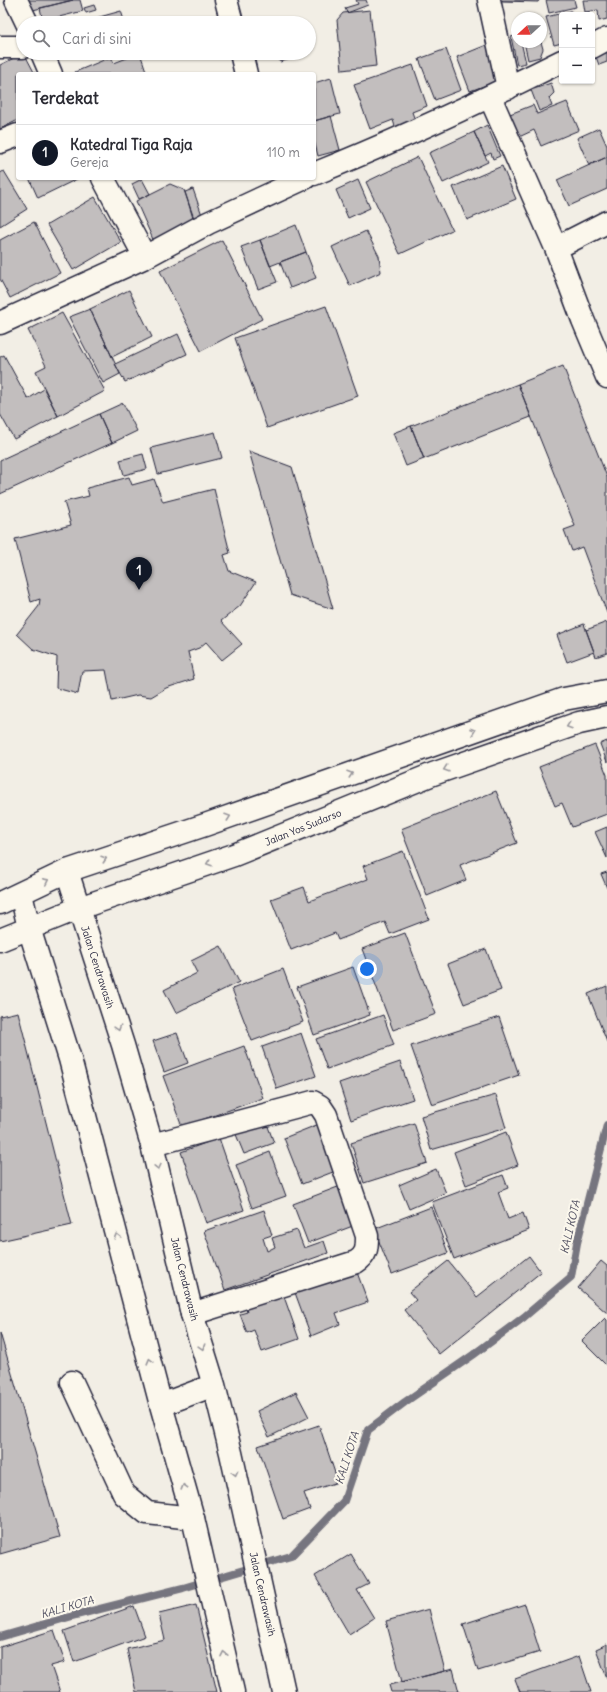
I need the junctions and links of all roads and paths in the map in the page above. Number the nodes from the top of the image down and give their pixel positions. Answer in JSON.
{"nodes":[{"id":1,"x":16,"y":0,"type":"edge"},
{"id":2,"x":226,"y":0,"type":"edge"},
{"id":3,"x":489,"y":0,"type":"edge"},
{"id":4,"x":24,"y":16,"type":"edge"},
{"id":5,"x":230,"y":16,"type":"edge"},
{"id":6,"x":607,"y":40,"type":"edge"},
{"id":7,"x":595,"y":46,"type":"edge"},
{"id":8,"x":0,"y":47,"type":"edge"},
{"id":9,"x":16,"y":47,"type":"edge"},
{"id":10,"x":45,"y":60,"type":"edge"},
{"id":11,"x":242,"y":60,"type":"edge"},
{"id":12,"x":559,"y":63,"type":"edge"},
{"id":13,"x":50,"y":72,"type":"edge"},
{"id":14,"x":245,"y":72,"type":"edge"},
{"id":15,"x":499,"y":93,"type":"junction"},
{"id":16,"x":16,"y":136,"type":"edge"},
{"id":17,"x":0,"y":142,"type":"edge"},
{"id":18,"x":316,"y":173,"type":"edge"},
{"id":19,"x":105,"y":180,"type":"edge"},
{"id":20,"x":295,"y":180,"type":"edge"},
{"id":21,"x":281,"y":183,"type":"edge"},
{"id":22,"x":607,"y":222,"type":"edge"},
{"id":23,"x":556,"y":248,"type":"junction"},
{"id":24,"x":145,"y":257,"type":"junction"},
{"id":25,"x":0,"y":323,"type":"edge"},
{"id":26,"x":607,"y":377,"type":"edge"},
{"id":27,"x":607,"y":691,"type":"edge"},
{"id":28,"x":607,"y":717,"type":"edge"},
{"id":29,"x":67,"y":871,"type":"junction"},
{"id":30,"x":21,"y":894,"type":"junction"},
{"id":31,"x":0,"y":903,"type":"edge"},
{"id":32,"x":79,"y":908,"type":"junction"},
{"id":33,"x":29,"y":928,"type":"junction"},
{"id":34,"x":0,"y":940,"type":"edge"},
{"id":35,"x":152,"y":1144,"type":"junction"},
{"id":36,"x":192,"y":1314,"type":"junction"},
{"id":37,"x":72,"y":1382,"type":"dead end"},
{"id":38,"x":214,"y":1385,"type":"junction"},
{"id":39,"x":161,"y":1405,"type":"junction"},
{"id":40,"x":193,"y":1518,"type":"junction"},
{"id":41,"x":233,"y":1692,"type":"edge"},
{"id":42,"x":284,"y":1692,"type":"edge"}],
"edges":[{"from":1,"to":4,"type":"main road"},
{"from":2,"to":5,"type":"main road"},
{"from":3,"to":15,"type":"main road"},
{"from":6,"to":7,"type":"main road"},
{"from":8,"to":9,"type":"main road"},
{"from":10,"to":13,"type":"main road"},
{"from":11,"to":14,"type":"main road"},
{"from":12,"to":15,"type":"main road"},
{"from":15,"to":18,"type":"main road"},
{"from":15,"to":23,"type":"main road"},
{"from":16,"to":17,"type":"main road"},
{"from":19,"to":24,"type":"main road"},
{"from":20,"to":21,"type":"main road"},
{"from":21,"to":24,"type":"main road"},
{"from":22,"to":23,"type":"main road"},
{"from":23,"to":26,"type":"main road"},
{"from":24,"to":25,"type":"main road"},
{"from":29,"to":27,"type":"main road","one_way":true},
{"from":28,"to":32,"type":"main road","name":"Jalan Yos Sudarso","one_way":true},
{"from":30,"to":29,"type":"main road","one_way":true},
{"from":29,"to":32,"type":"main road","name":"Jalan Cendrawasih"},
{"from":30,"to":31,"type":"main road"},
{"from":30,"to":33,"type":"main road"},
{"from":32,"to":33,"type":"main road","name":"Jalan Yos Sudarso"},
{"from":32,"to":35,"type":"main road","name":"Jalan Cendrawasih","one_way":true},
{"from":33,"to":34,"type":"main road","name":"Jalan Yos Sudarso"},
{"from":39,"to":33,"type":"main road","one_way":true},
{"from":35,"to":36,"type":"main road","name":"Jalan Cendrawasih","one_way":true},
{"from":35,"to":36,"type":"main road"},
{"from":36,"to":38,"type":"main road","name":"Jalan Cendrawasih","one_way":true},
{"from":37,"to":40,"type":"main road"},
{"from":38,"to":39,"type":"main road"},
{"from":38,"to":42,"type":"main road","name":"Jalan Cendrawasih","one_way":true},
{"from":40,"to":39,"type":"main road","one_way":true},
{"from":41,"to":40,"type":"main road","one_way":true}]}
